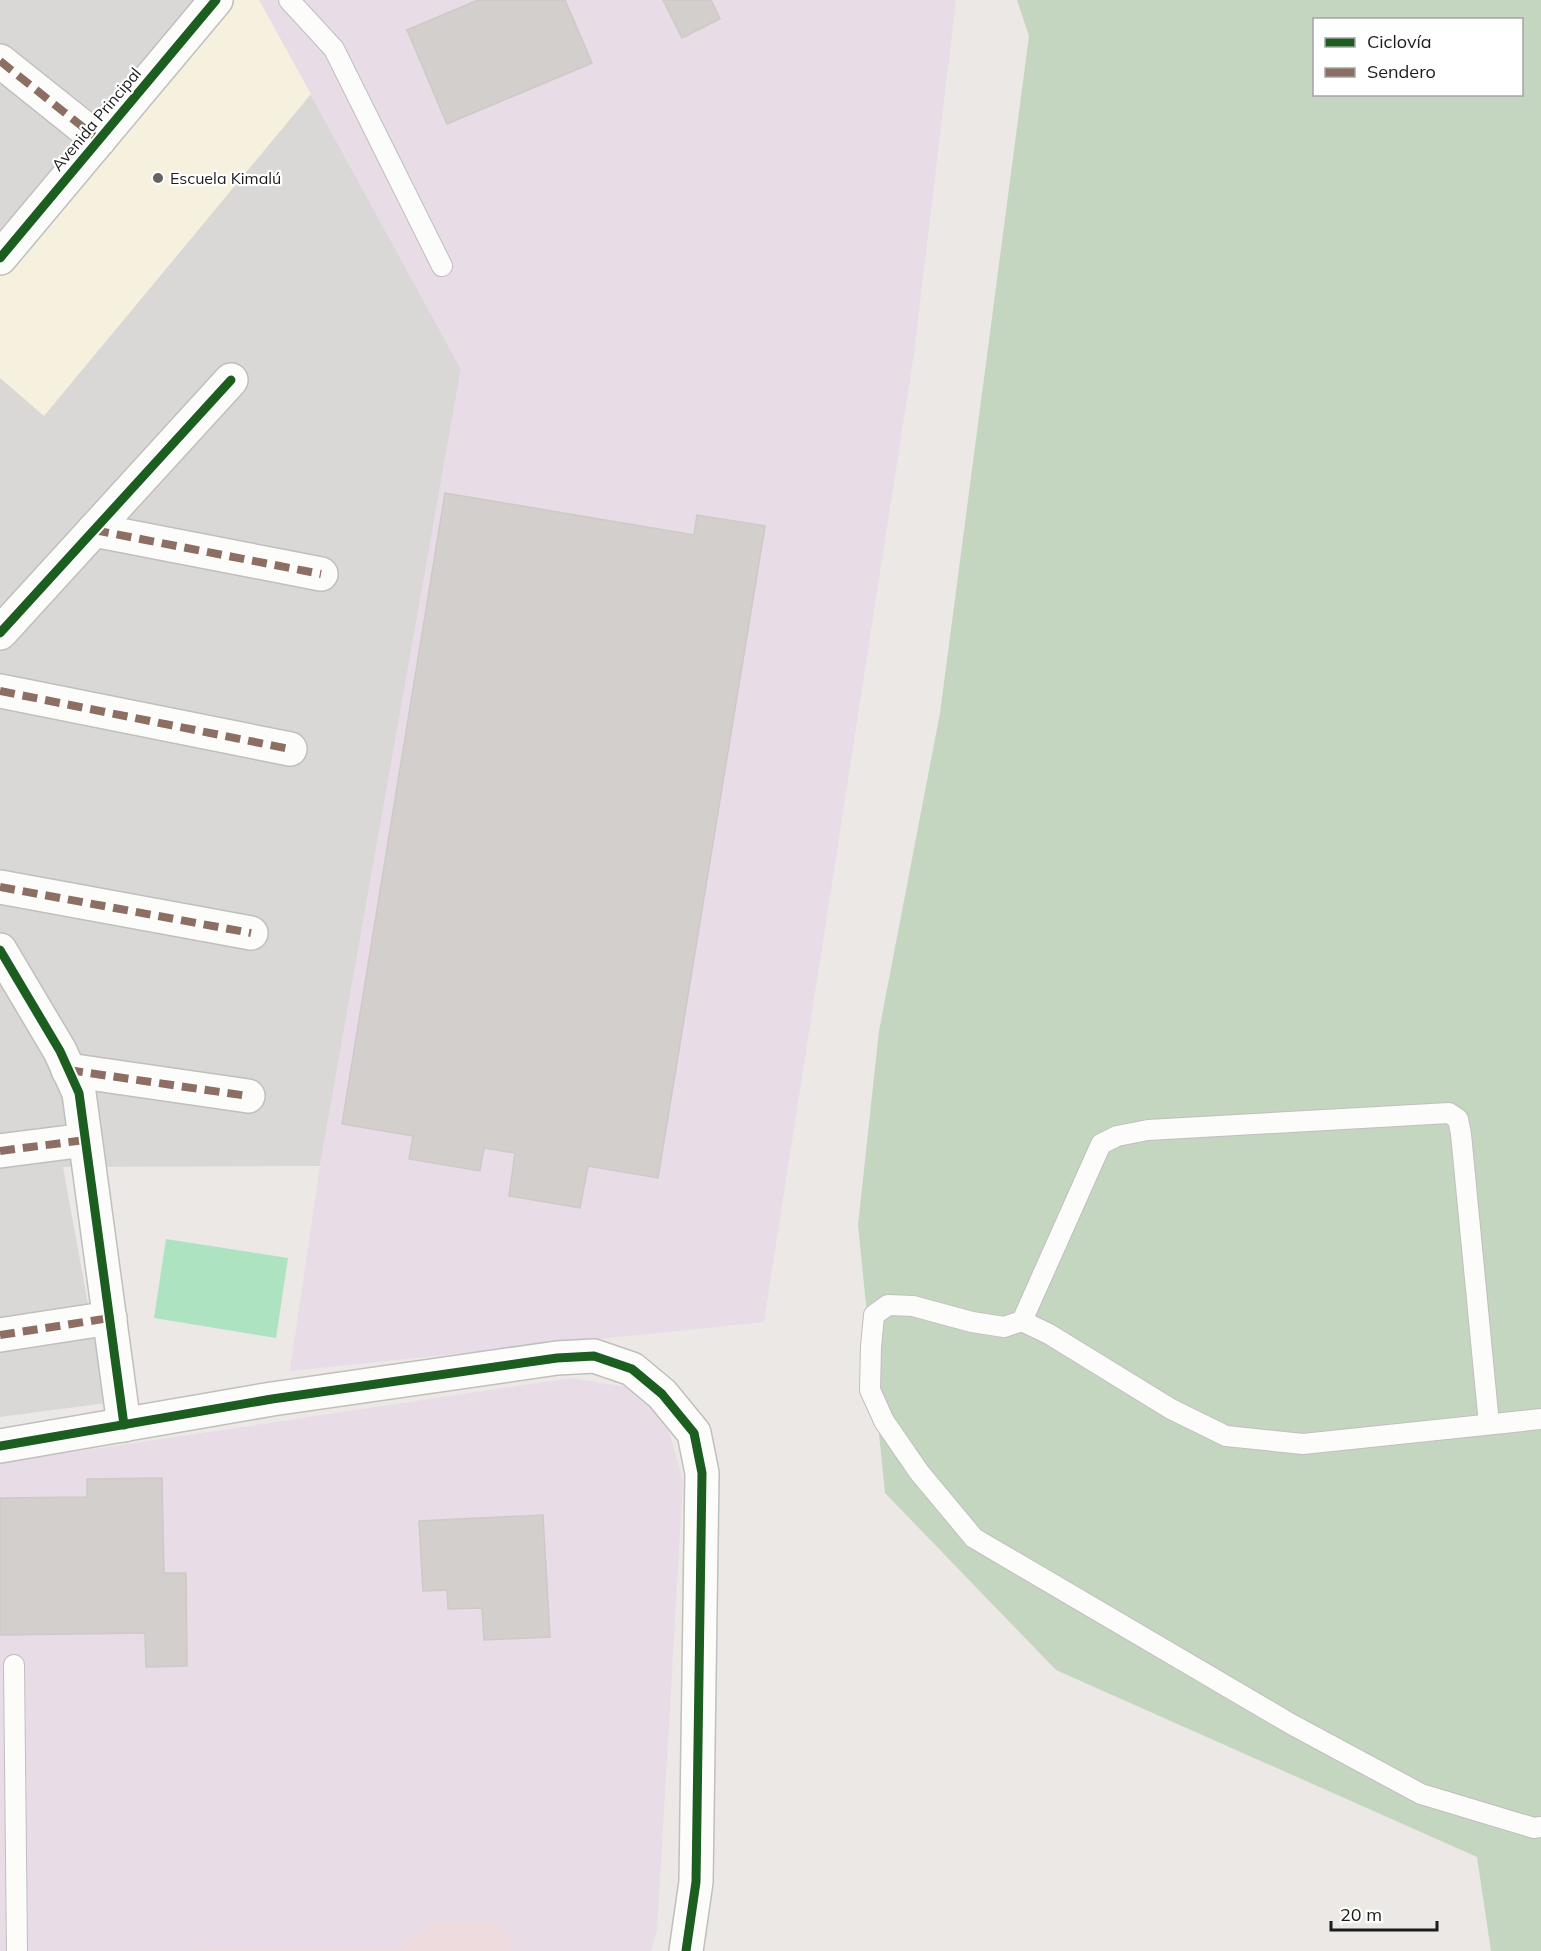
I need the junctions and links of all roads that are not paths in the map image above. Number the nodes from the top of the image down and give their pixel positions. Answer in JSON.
{"nodes":[{"id":1,"x":216,"y":0,"type":"edge"},
{"id":2,"x":289,"y":0,"type":"edge"},
{"id":3,"x":0,"y":61,"type":"edge"},
{"id":4,"x":99,"y":140,"type":"junction"},
{"id":5,"x":0,"y":258,"type":"edge"},
{"id":6,"x":442,"y":266,"type":"dead end"},
{"id":7,"x":231,"y":380,"type":"dead end"},
{"id":8,"x":94,"y":530,"type":"junction"},
{"id":9,"x":321,"y":574,"type":"dead end"},
{"id":10,"x":0,"y":633,"type":"edge"},
{"id":11,"x":0,"y":691,"type":"edge"},
{"id":12,"x":290,"y":749,"type":"dead end"},
{"id":13,"x":0,"y":887,"type":"edge"},
{"id":14,"x":251,"y":933,"type":"dead end"},
{"id":15,"x":0,"y":950,"type":"edge"},
{"id":16,"x":68,"y":1070,"type":"junction"},
{"id":17,"x":248,"y":1096,"type":"dead end"},
{"id":18,"x":86,"y":1140,"type":"junction"},
{"id":19,"x":0,"y":1151,"type":"edge"},
{"id":20,"x":110,"y":1318,"type":"junction"},
{"id":21,"x":1022,"y":1321,"type":"junction"},
{"id":22,"x":0,"y":1335,"type":"edge"},
{"id":23,"x":1541,"y":1419,"type":"edge"},
{"id":24,"x":1490,"y":1424,"type":"junction"},
{"id":25,"x":124,"y":1425,"type":"junction"},
{"id":26,"x":0,"y":1446,"type":"edge"},
{"id":27,"x":14,"y":1665,"type":"dead end"},
{"id":28,"x":1541,"y":1827,"type":"edge"},
{"id":29,"x":17,"y":1951,"type":"edge"},
{"id":30,"x":686,"y":1951,"type":"edge"}],
"edges":[{"from":1,"to":4,"type":"street","name":"Avenida Principal"},
{"from":2,"to":6,"type":"lane"},
{"from":3,"to":4,"type":"street"},
{"from":4,"to":5,"type":"street","name":"Avenida Principal"},
{"from":7,"to":8,"type":"street"},
{"from":8,"to":9,"type":"street"},
{"from":8,"to":10,"type":"street"},
{"from":11,"to":12,"type":"street"},
{"from":13,"to":14,"type":"street"},
{"from":15,"to":16,"type":"street"},
{"from":16,"to":17,"type":"street"},
{"from":16,"to":18,"type":"street"},
{"from":18,"to":19,"type":"street"},
{"from":18,"to":20,"type":"street"},
{"from":20,"to":22,"type":"street"},
{"from":20,"to":25,"type":"street"},
{"from":21,"to":24,"type":"lane"},
{"from":21,"to":24,"type":"lane"},
{"from":21,"to":28,"type":"lane"},
{"from":23,"to":24,"type":"lane"},
{"from":25,"to":26,"type":"street"},
{"from":25,"to":30,"type":"street"},
{"from":27,"to":29,"type":"lane"}]}
